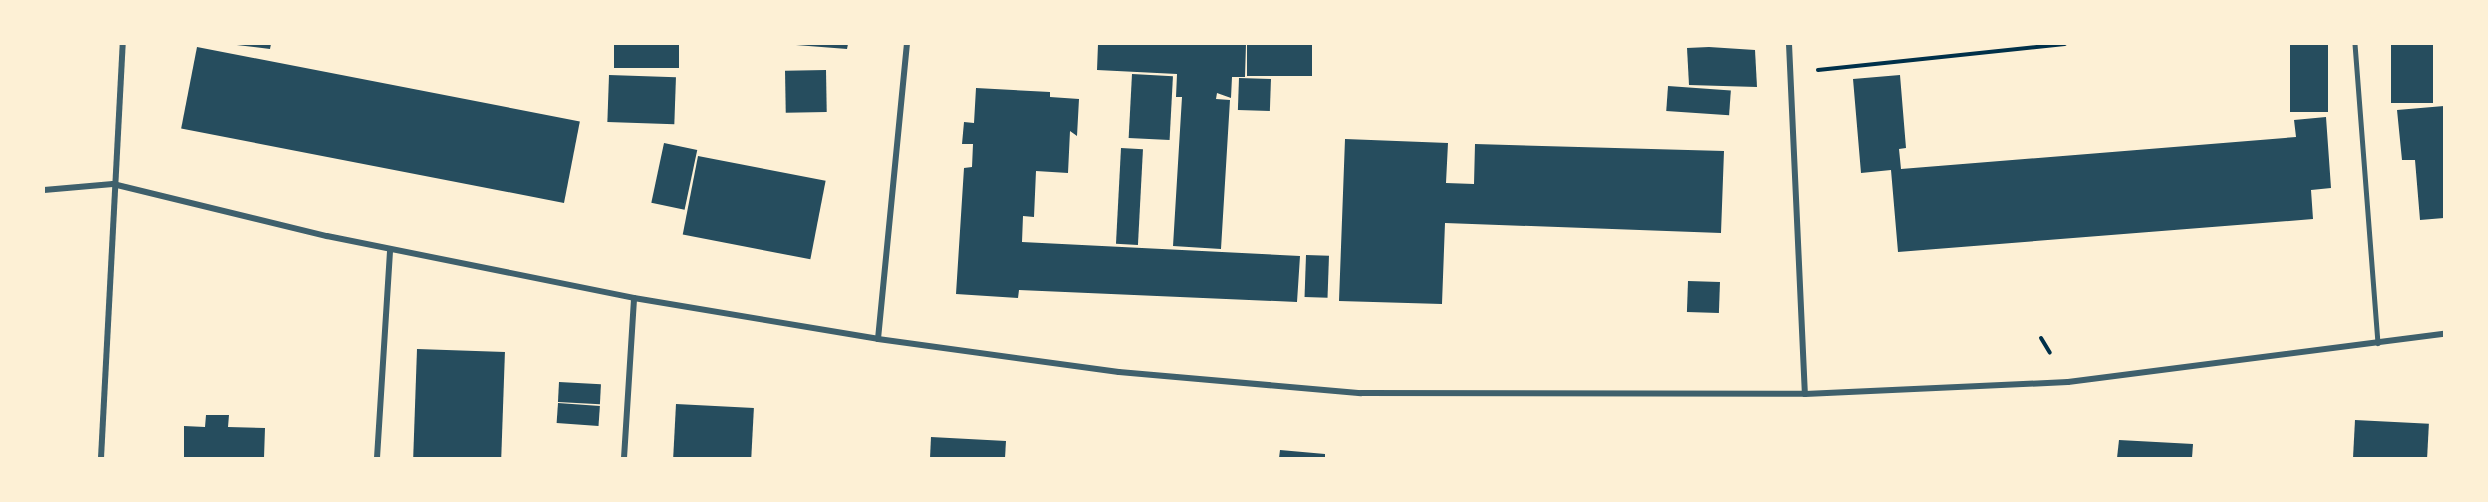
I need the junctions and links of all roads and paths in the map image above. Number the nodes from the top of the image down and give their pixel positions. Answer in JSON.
{"nodes":[{"id":1,"x":123,"y":44,"type":"edge"},
{"id":2,"x":907,"y":44,"type":"edge"},
{"id":3,"x":1789,"y":44,"type":"edge"},
{"id":4,"x":2065,"y":44,"type":"edge"},
{"id":5,"x":2355,"y":44,"type":"edge"},
{"id":6,"x":1790,"y":73,"type":"junction"},
{"id":7,"x":112,"y":184,"type":"junction"},
{"id":8,"x":44,"y":190,"type":"edge"},
{"id":9,"x":390,"y":249,"type":"junction"},
{"id":10,"x":634,"y":298,"type":"junction"},
{"id":11,"x":2445,"y":334,"type":"edge"},
{"id":12,"x":878,"y":339,"type":"junction"},
{"id":13,"x":2378,"y":345,"type":"junction"},
{"id":14,"x":1806,"y":394,"type":"junction"},
{"id":15,"x":101,"y":459,"type":"edge"},
{"id":16,"x":376,"y":459,"type":"edge"},
{"id":17,"x":624,"y":459,"type":"edge"}],
"edges":[{"from":1,"to":7,"type":"street"},
{"from":2,"to":12,"type":"street"},
{"from":3,"to":6,"type":"street"},
{"from":4,"to":6,"type":"path"},
{"from":5,"to":13,"type":"lane"},
{"from":6,"to":14,"type":"street"},
{"from":7,"to":8,"type":"street"},
{"from":7,"to":9,"type":"street"},
{"from":7,"to":15,"type":"street"},
{"from":9,"to":10,"type":"street"},
{"from":9,"to":16,"type":"street"},
{"from":10,"to":12,"type":"street"},
{"from":10,"to":17,"type":"street"},
{"from":11,"to":13,"type":"street"},
{"from":12,"to":14,"type":"street"},
{"from":13,"to":14,"type":"street"}]}
